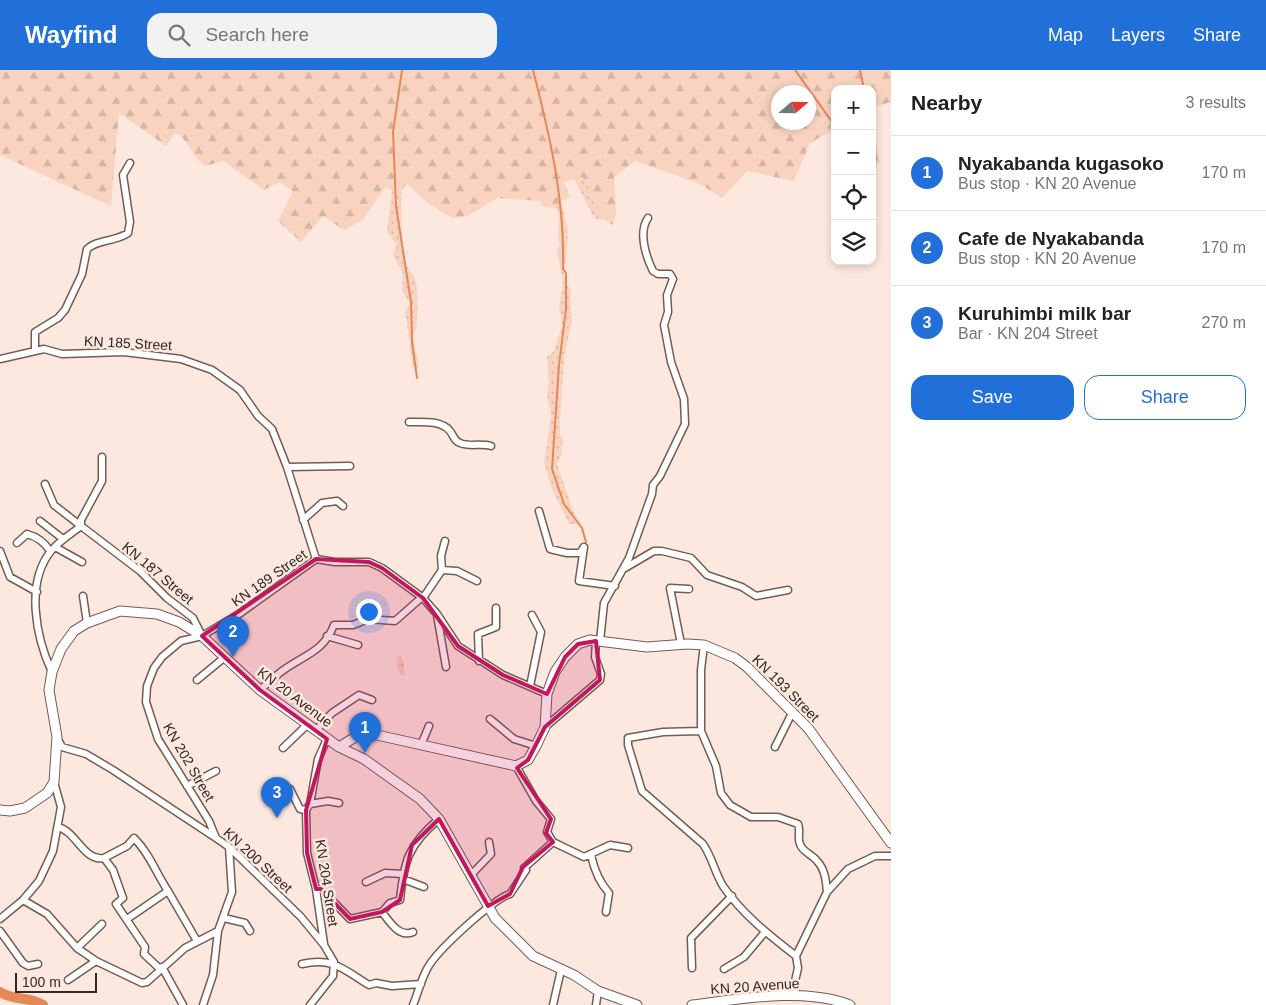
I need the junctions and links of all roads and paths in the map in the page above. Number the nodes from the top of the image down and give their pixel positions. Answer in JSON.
{"nodes":[{"id":1,"x":130,"y":163,"type":"dead end"},
{"id":2,"x":648,"y":218,"type":"dead end"},
{"id":3,"x":34,"y":350,"type":"junction"},
{"id":4,"x":0,"y":359,"type":"edge"},
{"id":5,"x":409,"y":422,"type":"dead end"},
{"id":6,"x":491,"y":446,"type":"dead end"},
{"id":7,"x":102,"y":457,"type":"dead end"},
{"id":8,"x":350,"y":466,"type":"dead end"},
{"id":9,"x":287,"y":467,"type":"junction"},
{"id":10,"x":45,"y":484,"type":"dead end"},
{"id":11,"x":342,"y":506,"type":"dead end"},
{"id":12,"x":539,"y":511,"type":"dead end"},
{"id":13,"x":303,"y":520,"type":"junction"},
{"id":14,"x":40,"y":521,"type":"dead end"},
{"id":15,"x":81,"y":526,"type":"junction"},
{"id":16,"x":63,"y":539,"type":"junction"},
{"id":17,"x":444,"y":540,"type":"dead end"},
{"id":18,"x":17,"y":543,"type":"dead end"},
{"id":19,"x":53,"y":549,"type":"junction"},
{"id":20,"x":0,"y":551,"type":"edge"},
{"id":21,"x":316,"y":559,"type":"junction"},
{"id":22,"x":82,"y":562,"type":"dead end"},
{"id":23,"x":624,"y":569,"type":"junction"},
{"id":24,"x":442,"y":570,"type":"junction"},
{"id":25,"x":477,"y":581,"type":"dead end"},
{"id":26,"x":615,"y":586,"type":"junction"},
{"id":27,"x":689,"y":589,"type":"dead end"},
{"id":28,"x":788,"y":590,"type":"dead end"},
{"id":29,"x":36,"y":592,"type":"junction"},
{"id":30,"x":83,"y":596,"type":"dead end"},
{"id":31,"x":422,"y":598,"type":"junction"},
{"id":32,"x":496,"y":608,"type":"dead end"},
{"id":33,"x":437,"y":614,"type":"junction"},
{"id":34,"x":532,"y":615,"type":"dead end"},
{"id":35,"x":87,"y":623,"type":"junction"},
{"id":36,"x":202,"y":636,"type":"junction"},
{"id":37,"x":328,"y":636,"type":"junction"},
{"id":38,"x":598,"y":641,"type":"junction"},
{"id":39,"x":681,"y":644,"type":"junction"},
{"id":40,"x":358,"y":645,"type":"dead end"},
{"id":41,"x":704,"y":645,"type":"junction"},
{"id":42,"x":224,"y":657,"type":"junction"},
{"id":43,"x":479,"y":661,"type":"junction"},
{"id":44,"x":446,"y":667,"type":"dead end"},
{"id":45,"x":52,"y":672,"type":"junction"},
{"id":46,"x":197,"y":680,"type":"dead end"},
{"id":47,"x":530,"y":686,"type":"junction"},
{"id":48,"x":260,"y":690,"type":"junction"},
{"id":49,"x":547,"y":694,"type":"junction"},
{"id":50,"x":372,"y":700,"type":"dead end"},
{"id":51,"x":792,"y":713,"type":"junction"},
{"id":52,"x":490,"y":718,"type":"dead end"},
{"id":53,"x":308,"y":724,"type":"junction"},
{"id":54,"x":429,"y":726,"type":"dead end"},
{"id":55,"x":545,"y":727,"type":"junction"},
{"id":56,"x":316,"y":730,"type":"junction"},
{"id":57,"x":702,"y":731,"type":"junction"},
{"id":58,"x":57,"y":737,"type":"junction"},
{"id":59,"x":327,"y":739,"type":"junction"},
{"id":60,"x":421,"y":745,"type":"junction"},
{"id":61,"x":536,"y":746,"type":"junction"},
{"id":62,"x":339,"y":747,"type":"junction"},
{"id":63,"x":775,"y":747,"type":"dead end"},
{"id":64,"x":283,"y":748,"type":"dead end"},
{"id":65,"x":516,"y":766,"type":"junction"},
{"id":66,"x":216,"y":771,"type":"dead end"},
{"id":67,"x":54,"y":782,"type":"junction"},
{"id":68,"x":187,"y":786,"type":"junction"},
{"id":69,"x":290,"y":789,"type":"dead end"},
{"id":70,"x":339,"y":803,"type":"dead end"},
{"id":71,"x":308,"y":807,"type":"junction"},
{"id":72,"x":0,"y":810,"type":"edge"},
{"id":73,"x":439,"y":819,"type":"junction"},
{"id":74,"x":58,"y":827,"type":"junction"},
{"id":75,"x":216,"y":838,"type":"junction"},
{"id":76,"x":488,"y":842,"type":"dead end"},
{"id":77,"x":554,"y":842,"type":"junction"},
{"id":78,"x":891,"y":843,"type":"edge"},
{"id":79,"x":229,"y":847,"type":"junction"},
{"id":80,"x":628,"y":848,"type":"dead end"},
{"id":81,"x":591,"y":855,"type":"junction"},
{"id":82,"x":891,"y":856,"type":"edge"},
{"id":83,"x":104,"y":858,"type":"junction"},
{"id":84,"x":403,"y":876,"type":"junction"},
{"id":85,"x":470,"y":876,"type":"junction"},
{"id":86,"x":366,"y":882,"type":"dead end"},
{"id":87,"x":424,"y":887,"type":"dead end"},
{"id":88,"x":316,"y":889,"type":"junction"},
{"id":89,"x":168,"y":891,"type":"junction"},
{"id":90,"x":827,"y":892,"type":"junction"},
{"id":91,"x":732,"y":896,"type":"junction"},
{"id":92,"x":23,"y":900,"type":"junction"},
{"id":93,"x":488,"y":906,"type":"junction"},
{"id":94,"x":382,"y":912,"type":"junction"},
{"id":95,"x":606,"y":912,"type":"dead end"},
{"id":96,"x":224,"y":918,"type":"junction"},
{"id":97,"x":0,"y":919,"type":"edge"},
{"id":98,"x":127,"y":919,"type":"junction"},
{"id":99,"x":102,"y":924,"type":"dead end"},
{"id":100,"x":0,"y":931,"type":"edge"},
{"id":101,"x":218,"y":931,"type":"junction"},
{"id":102,"x":250,"y":931,"type":"dead end"},
{"id":103,"x":413,"y":932,"type":"dead end"},
{"id":104,"x":765,"y":932,"type":"junction"},
{"id":105,"x":196,"y":941,"type":"junction"},
{"id":106,"x":324,"y":945,"type":"junction"},
{"id":107,"x":77,"y":948,"type":"junction"},
{"id":108,"x":796,"y":956,"type":"junction"},
{"id":109,"x":96,"y":961,"type":"junction"},
{"id":110,"x":334,"y":962,"type":"junction"},
{"id":111,"x":38,"y":964,"type":"dead end"},
{"id":112,"x":302,"y":964,"type":"dead end"},
{"id":113,"x":161,"y":968,"type":"junction"},
{"id":114,"x":692,"y":968,"type":"dead end"},
{"id":115,"x":724,"y":969,"type":"dead end"},
{"id":116,"x":561,"y":970,"type":"junction"},
{"id":117,"x":68,"y":980,"type":"dead end"},
{"id":118,"x":422,"y":984,"type":"junction"},
{"id":119,"x":598,"y":991,"type":"junction"},
{"id":120,"x":796,"y":996,"type":"junction"},
{"id":121,"x":847,"y":1004,"type":"edge"},
{"id":122,"x":183,"y":1005,"type":"edge"},
{"id":123,"x":204,"y":1005,"type":"edge"},
{"id":124,"x":310,"y":1005,"type":"edge"},
{"id":125,"x":412,"y":1005,"type":"edge"},
{"id":126,"x":554,"y":1005,"type":"edge"},
{"id":127,"x":596,"y":1005,"type":"edge"},
{"id":128,"x":637,"y":1005,"type":"edge"},
{"id":129,"x":692,"y":1005,"type":"edge"}],
"edges":[{"from":1,"to":3,"type":"street"},
{"from":2,"to":23,"type":"street"},
{"from":3,"to":4,"type":"street","name":"KN 185 Street"},
{"from":3,"to":9,"type":"street","name":"KN 185 Street"},
{"from":5,"to":6,"type":"street"},
{"from":7,"to":15,"type":"street"},
{"from":8,"to":9,"type":"street"},
{"from":9,"to":13,"type":"street","name":"KN 185 Street"},
{"from":10,"to":15,"type":"street","name":"KN 187 Street"},
{"from":11,"to":13,"type":"street"},
{"from":12,"to":26,"type":"street"},
{"from":13,"to":21,"type":"street","name":"KN 185 Street"},
{"from":14,"to":16,"type":"street"},
{"from":15,"to":16,"type":"street"},
{"from":15,"to":36,"type":"street","name":"KN 187 Street"},
{"from":16,"to":19,"type":"street"},
{"from":17,"to":24,"type":"street"},
{"from":18,"to":19,"type":"street"},
{"from":19,"to":22,"type":"street"},
{"from":19,"to":29,"type":"street"},
{"from":20,"to":29,"type":"street"},
{"from":21,"to":31,"type":"street","name":"KN 189 Street"},
{"from":21,"to":36,"type":"street","name":"KN 189 Street"},
{"from":23,"to":26,"type":"street"},
{"from":23,"to":28,"type":"street"},
{"from":24,"to":25,"type":"street"},
{"from":24,"to":31,"type":"street"},
{"from":26,"to":38,"type":"street"},
{"from":27,"to":39,"type":"street"},
{"from":29,"to":45,"type":"street"},
{"from":30,"to":35,"type":"street"},
{"from":31,"to":33,"type":"street","name":"KN 189 Street"},
{"from":31,"to":37,"type":"street"},
{"from":32,"to":43,"type":"street"},
{"from":33,"to":43,"type":"street","name":"KN 189 Street"},
{"from":33,"to":44,"type":"street"},
{"from":34,"to":47,"type":"street"},
{"from":35,"to":36,"type":"main road","name":"KN 20 Avenue"},
{"from":35,"to":45,"type":"main road","name":"KN 20 Avenue"},
{"from":36,"to":42,"type":"main road","name":"KN 20 Avenue"},
{"from":36,"to":68,"type":"street","name":"KN 202 Street"},
{"from":37,"to":40,"type":"street"},
{"from":37,"to":48,"type":"street"},
{"from":38,"to":39,"type":"main road","name":"KN 193 Street"},
{"from":38,"to":49,"type":"main road","name":"KN 193 Street"},
{"from":38,"to":55,"type":"street"},
{"from":39,"to":41,"type":"main road","name":"KN 193 Street"},
{"from":41,"to":51,"type":"main road","name":"KN 193 Street"},
{"from":41,"to":57,"type":"street"},
{"from":42,"to":46,"type":"street"},
{"from":42,"to":48,"type":"main road","name":"KN 20 Avenue"},
{"from":43,"to":47,"type":"street","name":"KN 189 Street"},
{"from":45,"to":58,"type":"main road","name":"KN 20 Avenue"},
{"from":47,"to":49,"type":"street","name":"KN 189 Street"},
{"from":48,"to":53,"type":"main road","name":"KN 20 Avenue"},
{"from":49,"to":55,"type":"main road","name":"KN 193 Street"},
{"from":50,"to":56,"type":"street"},
{"from":51,"to":63,"type":"street"},
{"from":51,"to":78,"type":"main road","name":"KN 193 Street"},
{"from":52,"to":61,"type":"street"},
{"from":53,"to":56,"type":"main road","name":"KN 20 Avenue"},
{"from":53,"to":64,"type":"street"},
{"from":54,"to":60,"type":"street"},
{"from":55,"to":61,"type":"main road","name":"KN 193 Street"},
{"from":56,"to":59,"type":"main road","name":"KN 20 Avenue"},
{"from":57,"to":90,"type":"street"},
{"from":57,"to":91,"type":"street"},
{"from":58,"to":67,"type":"main road","name":"KN 20 Avenue"},
{"from":58,"to":75,"type":"street","name":"KN 200 Street"},
{"from":59,"to":62,"type":"main road","name":"KN 20 Avenue"},
{"from":59,"to":71,"type":"street","name":"KN 204 Street"},
{"from":60,"to":62,"type":"main road"},
{"from":60,"to":65,"type":"main road"},
{"from":61,"to":65,"type":"main road","name":"KN 193 Street"},
{"from":62,"to":73,"type":"main road","name":"KN 20 Avenue"},
{"from":65,"to":77,"type":"street"},
{"from":66,"to":68,"type":"street"},
{"from":67,"to":72,"type":"main road"},
{"from":67,"to":74,"type":"street"},
{"from":68,"to":75,"type":"street","name":"KN 202 Street"},
{"from":69,"to":71,"type":"street"},
{"from":70,"to":71,"type":"street"},
{"from":71,"to":88,"type":"street","name":"KN 204 Street"},
{"from":73,"to":84,"type":"street"},
{"from":73,"to":85,"type":"main road","name":"KN 20 Avenue"},
{"from":74,"to":83,"type":"street"},
{"from":74,"to":92,"type":"street"},
{"from":75,"to":79,"type":"street","name":"KN 200 Street"},
{"from":76,"to":85,"type":"street"},
{"from":77,"to":81,"type":"street"},
{"from":77,"to":93,"type":"street"},
{"from":79,"to":96,"type":"street"},
{"from":79,"to":106,"type":"street","name":"KN 200 Street"},
{"from":80,"to":81,"type":"street"},
{"from":81,"to":95,"type":"street"},
{"from":82,"to":90,"type":"street"},
{"from":83,"to":89,"type":"street"},
{"from":83,"to":98,"type":"street"},
{"from":84,"to":86,"type":"street"},
{"from":84,"to":87,"type":"street"},
{"from":84,"to":94,"type":"street"},
{"from":85,"to":93,"type":"main road","name":"KN 20 Avenue"},
{"from":88,"to":94,"type":"street"},
{"from":88,"to":106,"type":"street","name":"KN 204 Street"},
{"from":89,"to":98,"type":"street"},
{"from":89,"to":105,"type":"street"},
{"from":90,"to":108,"type":"street"},
{"from":91,"to":104,"type":"street"},
{"from":91,"to":114,"type":"street"},
{"from":92,"to":97,"type":"street"},
{"from":92,"to":107,"type":"street"},
{"from":93,"to":116,"type":"main road","name":"KN 20 Avenue"},
{"from":93,"to":118,"type":"street"},
{"from":94,"to":103,"type":"street"},
{"from":96,"to":101,"type":"street"},
{"from":96,"to":102,"type":"street"},
{"from":98,"to":113,"type":"street"},
{"from":99,"to":107,"type":"street"},
{"from":100,"to":111,"type":"street"},
{"from":101,"to":105,"type":"street"},
{"from":101,"to":123,"type":"street"},
{"from":104,"to":108,"type":"street"},
{"from":104,"to":115,"type":"street"},
{"from":105,"to":113,"type":"street"},
{"from":106,"to":110,"type":"street","name":"KN 200 Street"},
{"from":107,"to":109,"type":"street"},
{"from":108,"to":120,"type":"street"},
{"from":109,"to":113,"type":"street"},
{"from":109,"to":117,"type":"street"},
{"from":110,"to":112,"type":"street"},
{"from":110,"to":118,"type":"street"},
{"from":110,"to":124,"type":"street"},
{"from":113,"to":122,"type":"street"},
{"from":116,"to":119,"type":"main road","name":"KN 20 Avenue"},
{"from":116,"to":126,"type":"street"},
{"from":118,"to":125,"type":"street"},
{"from":119,"to":127,"type":"street"},
{"from":119,"to":128,"type":"main road","name":"KN 20 Avenue"},
{"from":120,"to":121,"type":"main road","name":"KN 20 Avenue"},
{"from":120,"to":129,"type":"main road","name":"KN 20 Avenue"}]}
